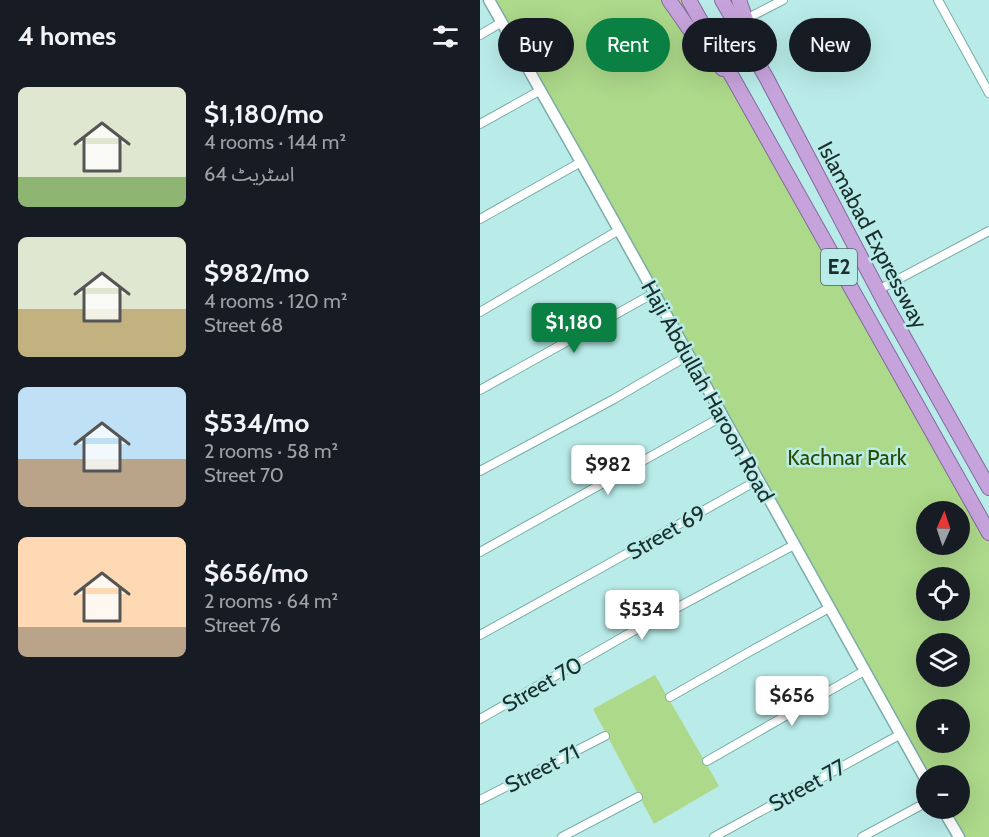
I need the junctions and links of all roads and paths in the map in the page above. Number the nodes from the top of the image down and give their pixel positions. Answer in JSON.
{"nodes":[{"id":1,"x":489,"y":0,"type":"edge"},
{"id":2,"x":669,"y":0,"type":"edge"},
{"id":3,"x":689,"y":0,"type":"edge"},
{"id":4,"x":722,"y":0,"type":"edge"},
{"id":5,"x":739,"y":0,"type":"edge"},
{"id":6,"x":783,"y":0,"type":"edge"},
{"id":7,"x":938,"y":0,"type":"edge"},
{"id":8,"x":500,"y":18,"type":"edge"},
{"id":9,"x":745,"y":18,"type":"edge"},
{"id":10,"x":750,"y":18,"type":"edge"},
{"id":11,"x":498,"y":24,"type":"edge"},
{"id":12,"x":480,"y":35,"type":"edge"},
{"id":13,"x":531,"y":72,"type":"edge"},
{"id":14,"x":765,"y":72,"type":"edge"},
{"id":15,"x":767,"y":79,"type":"junction"},
{"id":16,"x":735,"y":81,"type":"junction"},
{"id":17,"x":541,"y":90,"type":"junction"},
{"id":18,"x":989,"y":93,"type":"edge"},
{"id":19,"x":480,"y":124,"type":"edge"},
{"id":20,"x":581,"y":162,"type":"junction"},
{"id":21,"x":480,"y":219,"type":"edge"},
{"id":22,"x":619,"y":230,"type":"junction"},
{"id":23,"x":989,"y":231,"type":"edge"},
{"id":24,"x":878,"y":290,"type":"junction"},
{"id":25,"x":654,"y":293,"type":"junction"},
{"id":26,"x":480,"y":312,"type":"edge"},
{"id":27,"x":689,"y":356,"type":"junction"},
{"id":28,"x":480,"y":390,"type":"edge"},
{"id":29,"x":723,"y":416,"type":"junction"},
{"id":30,"x":480,"y":471,"type":"edge"},
{"id":31,"x":758,"y":480,"type":"junction"},
{"id":32,"x":989,"y":488,"type":"edge"},
{"id":33,"x":989,"y":533,"type":"edge"},
{"id":34,"x":794,"y":545,"type":"junction"},
{"id":35,"x":480,"y":552,"type":"edge"},
{"id":36,"x":829,"y":608,"type":"junction"},
{"id":37,"x":480,"y":635,"type":"edge"},
{"id":38,"x":864,"y":671,"type":"junction"},
{"id":39,"x":670,"y":698,"type":"dead end"},
{"id":40,"x":480,"y":719,"type":"edge"},
{"id":41,"x":900,"y":734,"type":"junction"},
{"id":42,"x":605,"y":736,"type":"dead end"},
{"id":43,"x":707,"y":761,"type":"dead end"},
{"id":44,"x":917,"y":765,"type":"edge"},
{"id":45,"x":638,"y":797,"type":"dead end"},
{"id":46,"x":480,"y":800,"type":"edge"},
{"id":47,"x":916,"y":808,"type":"edge"},
{"id":48,"x":948,"y":819,"type":"edge"},
{"id":49,"x":562,"y":837,"type":"edge"},
{"id":50,"x":714,"y":837,"type":"edge"},
{"id":51,"x":862,"y":837,"type":"edge"},
{"id":52,"x":958,"y":837,"type":"edge"}],
"edges":[{"from":1,"to":8,"type":"street","name":"Haji Abdullah Haroon Road"},
{"from":2,"to":16,"type":"highway"},
{"from":3,"to":16,"type":"highway","name":"Islamabad Expressway","number":"E2"},
{"from":4,"to":15,"type":"highway","name":"Islamabad Expressway","number":"E2"},
{"from":5,"to":9,"type":"highway"},
{"from":6,"to":10,"type":"street"},
{"from":7,"to":18,"type":"street"},
{"from":11,"to":12,"type":"street"},
{"from":13,"to":17,"type":"street","name":"Haji Abdullah Haroon Road"},
{"from":14,"to":15,"type":"highway"},
{"from":15,"to":24,"type":"highway","name":"Islamabad Expressway","number":"E2"},
{"from":16,"to":33,"type":"highway","name":"Islamabad Expressway","number":"E2"},
{"from":17,"to":19,"type":"street"},
{"from":17,"to":20,"type":"street","name":"Haji Abdullah Haroon Road"},
{"from":20,"to":21,"type":"street"},
{"from":20,"to":22,"type":"street","name":"Haji Abdullah Haroon Road"},
{"from":22,"to":25,"type":"street","name":"Haji Abdullah Haroon Road"},
{"from":22,"to":26,"type":"street"},
{"from":23,"to":24,"type":"street"},
{"from":24,"to":32,"type":"highway","name":"Islamabad Expressway","number":"E2"},
{"from":25,"to":27,"type":"street","name":"Haji Abdullah Haroon Road"},
{"from":25,"to":28,"type":"street"},
{"from":27,"to":29,"type":"street","name":"Haji Abdullah Haroon Road"},
{"from":27,"to":30,"type":"street"},
{"from":29,"to":31,"type":"street","name":"Haji Abdullah Haroon Road"},
{"from":29,"to":35,"type":"street"},
{"from":31,"to":34,"type":"street","name":"Haji Abdullah Haroon Road"},
{"from":31,"to":37,"type":"street","name":"Street 69"},
{"from":34,"to":36,"type":"street","name":"Haji Abdullah Haroon Road"},
{"from":34,"to":40,"type":"street","name":"Street 70"},
{"from":36,"to":38,"type":"street","name":"Haji Abdullah Haroon Road"},
{"from":36,"to":39,"type":"street"},
{"from":38,"to":41,"type":"street","name":"Haji Abdullah Haroon Road"},
{"from":38,"to":43,"type":"street"},
{"from":41,"to":44,"type":"street","name":"Haji Abdullah Haroon Road"},
{"from":41,"to":50,"type":"street","name":"Street 77"},
{"from":42,"to":46,"type":"street","name":"Street 71"},
{"from":45,"to":49,"type":"street"},
{"from":47,"to":51,"type":"street"},
{"from":48,"to":52,"type":"street"}]}
